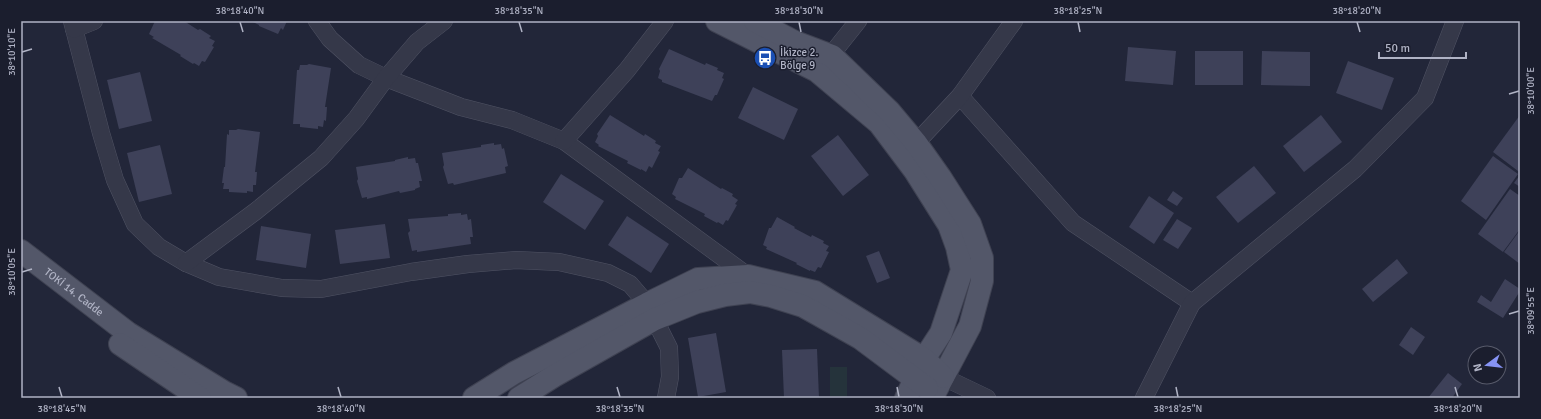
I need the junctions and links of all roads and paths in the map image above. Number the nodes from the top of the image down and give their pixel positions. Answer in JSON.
{"nodes":[{"id":1,"x":94,"y":21,"type":"edge"},
{"id":2,"x":316,"y":21,"type":"edge"},
{"id":3,"x":444,"y":21,"type":"edge"},
{"id":4,"x":665,"y":21,"type":"edge"},
{"id":5,"x":717,"y":21,"type":"edge"},
{"id":6,"x":755,"y":21,"type":"edge"},
{"id":7,"x":858,"y":21,"type":"edge"},
{"id":8,"x":1014,"y":21,"type":"edge"},
{"id":9,"x":1455,"y":21,"type":"edge"},
{"id":10,"x":73,"y":25,"type":"edge"},
{"id":11,"x":832,"y":56,"type":"junction"},
{"id":12,"x":817,"y":71,"type":"junction"},
{"id":13,"x":386,"y":78,"type":"junction"},
{"id":14,"x":960,"y":96,"type":"junction"},
{"id":15,"x":564,"y":141,"type":"junction"},
{"id":16,"x":916,"y":143,"type":"junction"},
{"id":17,"x":21,"y":251,"type":"edge"},
{"id":18,"x":186,"y":263,"type":"junction"},
{"id":19,"x":21,"y":267,"type":"edge"},
{"id":20,"x":748,"y":276,"type":"junction"},
{"id":21,"x":1192,"y":303,"type":"junction"},
{"id":22,"x":651,"y":312,"type":"junction"},
{"id":23,"x":124,"y":338,"type":"junction"},
{"id":24,"x":924,"y":359,"type":"junction"},
{"id":25,"x":910,"y":389,"type":"edge"},
{"id":26,"x":938,"y":392,"type":"edge"},
{"id":27,"x":200,"y":398,"type":"edge"},
{"id":28,"x":236,"y":398,"type":"edge"},
{"id":29,"x":474,"y":398,"type":"edge"},
{"id":30,"x":519,"y":398,"type":"edge"},
{"id":31,"x":666,"y":398,"type":"edge"},
{"id":32,"x":987,"y":398,"type":"edge"},
{"id":33,"x":1144,"y":398,"type":"edge"}],
"edges":[{"from":1,"to":10,"type":"street"},
{"from":2,"to":13,"type":"street"},
{"from":3,"to":13,"type":"street"},
{"from":4,"to":15,"type":"street"},
{"from":5,"to":12,"type":"main road"},
{"from":6,"to":11,"type":"main road"},
{"from":7,"to":11,"type":"street"},
{"from":8,"to":14,"type":"street"},
{"from":9,"to":21,"type":"street"},
{"from":10,"to":18,"type":"street"},
{"from":11,"to":12,"type":"street"},
{"from":11,"to":16,"type":"main road"},
{"from":12,"to":24,"type":"main road"},
{"from":13,"to":15,"type":"street"},
{"from":13,"to":18,"type":"street"},
{"from":14,"to":16,"type":"street"},
{"from":14,"to":21,"type":"street"},
{"from":15,"to":20,"type":"street"},
{"from":16,"to":26,"type":"main road"},
{"from":17,"to":23,"type":"main road","name":"TOKİ 14. Cadde"},
{"from":18,"to":22,"type":"street"},
{"from":19,"to":23,"type":"main road","name":"TOKİ 14. Cadde"},
{"from":20,"to":22,"type":"main road"},
{"from":20,"to":24,"type":"main road"},
{"from":21,"to":33,"type":"street"},
{"from":22,"to":25,"type":"main road"},
{"from":22,"to":29,"type":"main road"},
{"from":22,"to":30,"type":"main road"},
{"from":22,"to":31,"type":"street"},
{"from":23,"to":27,"type":"main road"},
{"from":23,"to":28,"type":"main road"},
{"from":24,"to":25,"type":"main road"},
{"from":24,"to":26,"type":"main road"},
{"from":25,"to":26,"type":"main road"},
{"from":26,"to":32,"type":"street"}]}
